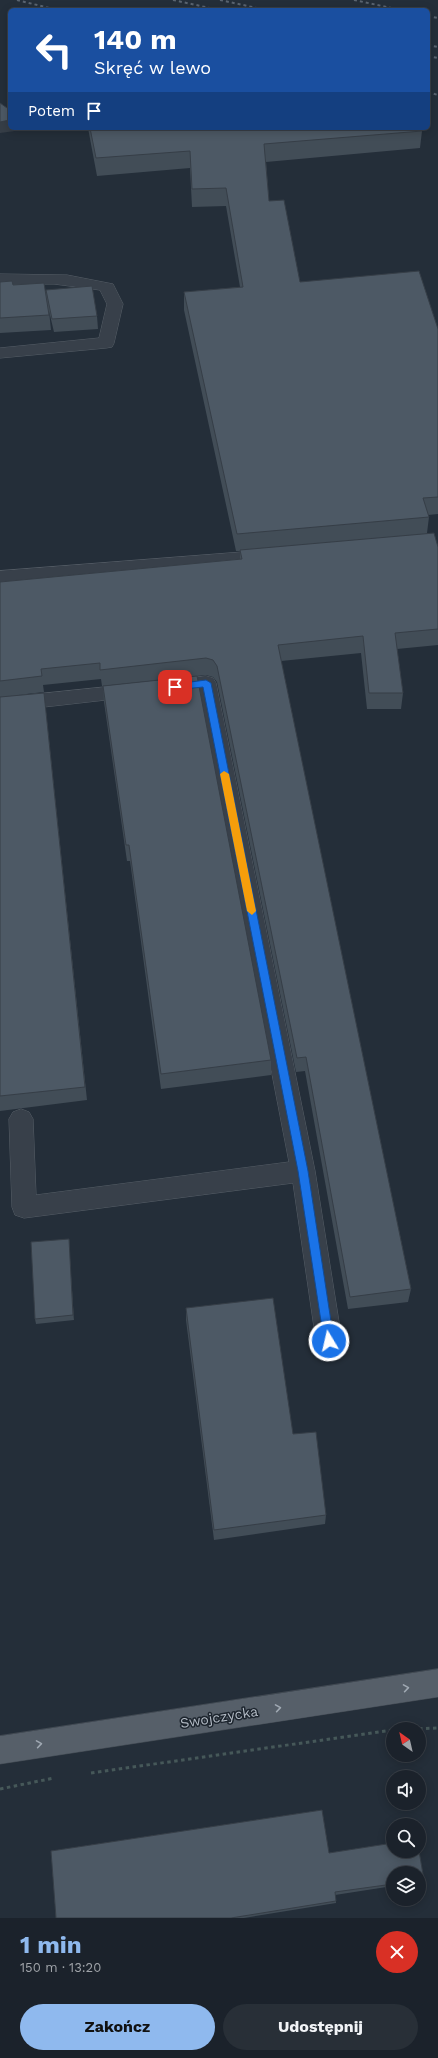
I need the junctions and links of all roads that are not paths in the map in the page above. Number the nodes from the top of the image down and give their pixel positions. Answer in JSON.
{"nodes":[{"id":1,"x":0,"y":279,"type":"edge"},
{"id":2,"x":0,"y":353,"type":"edge"},
{"id":3,"x":289,"y":554,"type":"edge"},
{"id":4,"x":0,"y":578,"type":"edge"},
{"id":5,"x":0,"y":705,"type":"edge"},
{"id":6,"x":21,"y":1119,"type":"dead end"},
{"id":7,"x":303,"y":1171,"type":"junction"},
{"id":8,"x":329,"y":1341,"type":"dead end"},
{"id":9,"x":438,"y":1682,"type":"edge"},
{"id":10,"x":0,"y":1750,"type":"edge"}],
"edges":[{"from":1,"to":2,"type":"lane"},
{"from":3,"to":4,"type":"lane"},
{"from":5,"to":7,"type":"lane"},
{"from":6,"to":7,"type":"lane"},
{"from":7,"to":8,"type":"lane"},
{"from":10,"to":9,"type":"main road","name":"Swojczycka","one_way":true}]}
